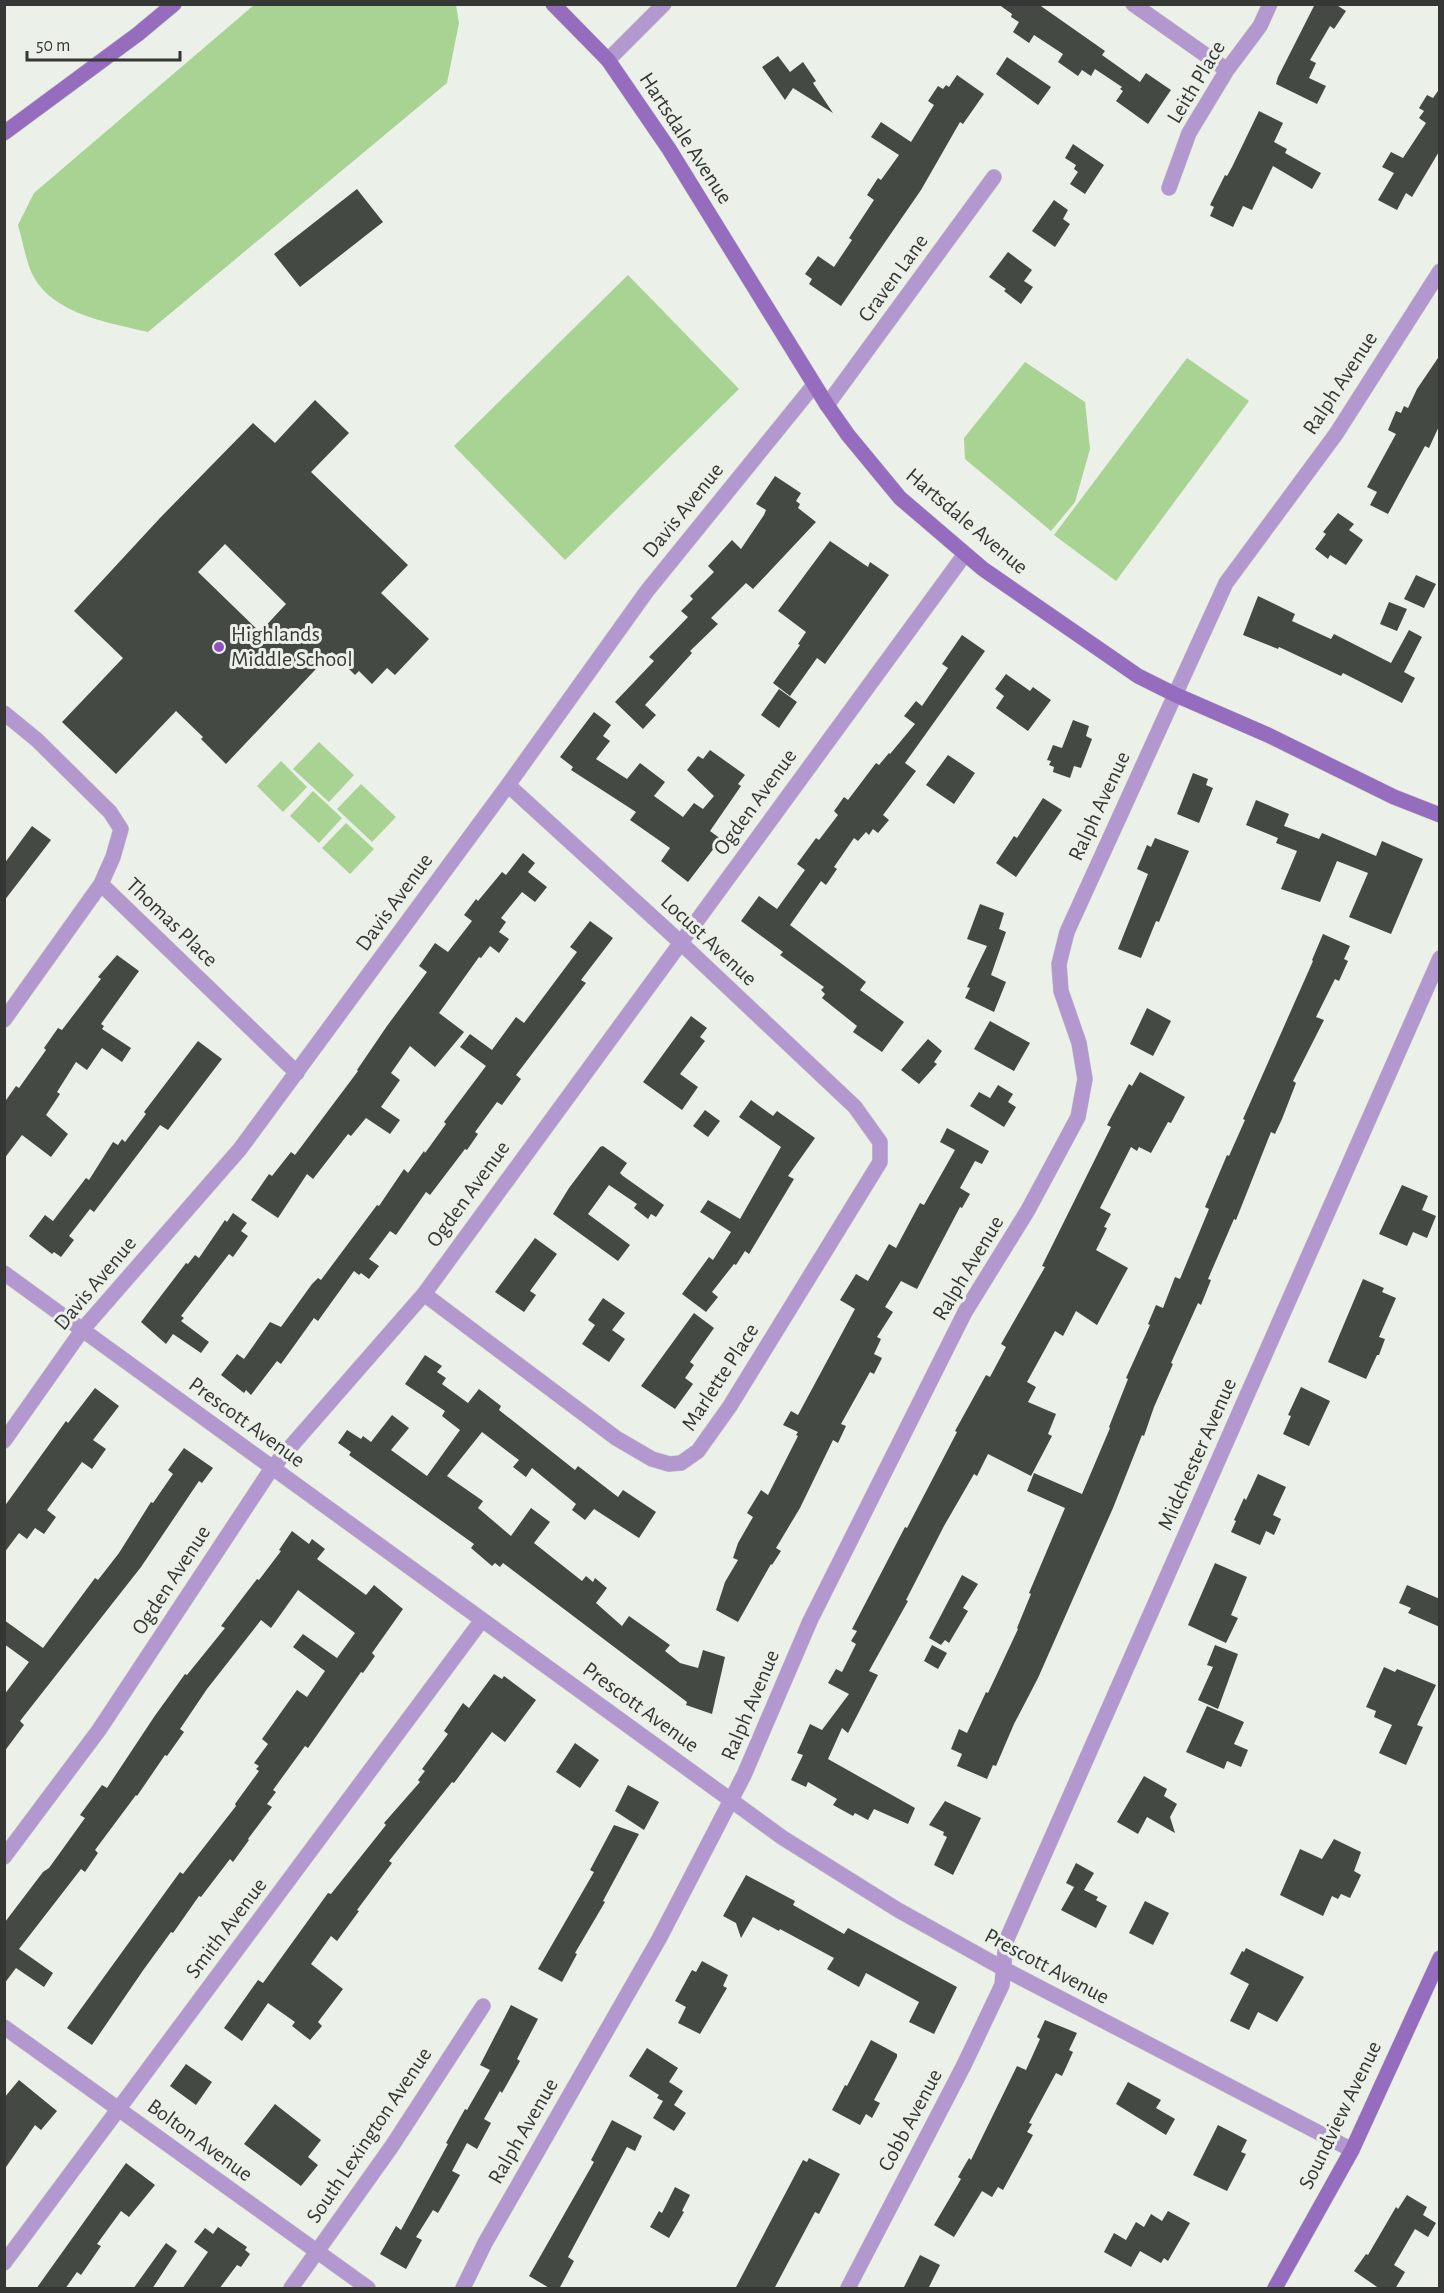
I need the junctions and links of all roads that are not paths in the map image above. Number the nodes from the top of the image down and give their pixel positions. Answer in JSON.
{"nodes":[{"id":1,"x":174,"y":4,"type":"edge"},
{"id":2,"x":553,"y":4,"type":"edge"},
{"id":3,"x":664,"y":4,"type":"edge"},
{"id":4,"x":1133,"y":4,"type":"edge"},
{"id":5,"x":1270,"y":4,"type":"edge"},
{"id":6,"x":608,"y":60,"type":"junction"},
{"id":7,"x":1227,"y":70,"type":"junction"},
{"id":8,"x":4,"y":133,"type":"edge"},
{"id":9,"x":994,"y":177,"type":"dead end"},
{"id":10,"x":1168,"y":188,"type":"dead end"},
{"id":11,"x":1440,"y":271,"type":"edge"},
{"id":12,"x":814,"y":385,"type":"junction"},
{"id":13,"x":827,"y":405,"type":"junction"},
{"id":14,"x":965,"y":554,"type":"junction"},
{"id":15,"x":1176,"y":695,"type":"junction"},
{"id":16,"x":4,"y":712,"type":"edge"},
{"id":17,"x":508,"y":785,"type":"junction"},
{"id":18,"x":1440,"y":814,"type":"edge"},
{"id":19,"x":100,"y":884,"type":"junction"},
{"id":20,"x":680,"y":942,"type":"junction"},
{"id":21,"x":1440,"y":958,"type":"edge"},
{"id":22,"x":4,"y":1020,"type":"edge"},
{"id":23,"x":297,"y":1072,"type":"junction"},
{"id":24,"x":873,"y":1133,"type":"joint"},
{"id":25,"x":4,"y":1273,"type":"edge"},
{"id":26,"x":424,"y":1294,"type":"junction"},
{"id":27,"x":83,"y":1329,"type":"junction"},
{"id":28,"x":4,"y":1441,"type":"edge"},
{"id":29,"x":272,"y":1468,"type":"junction"},
{"id":30,"x":482,"y":1620,"type":"junction"},
{"id":31,"x":731,"y":1800,"type":"junction"},
{"id":32,"x":4,"y":1857,"type":"edge"},
{"id":33,"x":1440,"y":1958,"type":"edge"},
{"id":34,"x":1004,"y":1969,"type":"junction"},
{"id":35,"x":483,"y":2006,"type":"dead end"},
{"id":36,"x":4,"y":2027,"type":"edge"},
{"id":37,"x":119,"y":2110,"type":"junction"},
{"id":38,"x":1353,"y":2150,"type":"junction"},
{"id":39,"x":317,"y":2252,"type":"junction"},
{"id":40,"x":4,"y":2263,"type":"edge"},
{"id":41,"x":291,"y":2289,"type":"edge"},
{"id":42,"x":368,"y":2289,"type":"edge"},
{"id":43,"x":463,"y":2289,"type":"edge"},
{"id":44,"x":848,"y":2289,"type":"edge"},
{"id":45,"x":1275,"y":2289,"type":"edge"}],
"edges":[{"from":1,"to":8,"type":"street"},
{"from":2,"to":6,"type":"street","name":"Hartsdale Avenue"},
{"from":3,"to":6,"type":"street"},
{"from":4,"to":7,"type":"street"},
{"from":5,"to":7,"type":"street","name":"Leith Place"},
{"from":6,"to":12,"type":"street","name":"Hartsdale Avenue"},
{"from":7,"to":10,"type":"street","name":"Leith Place"},
{"from":9,"to":13,"type":"street","name":"Craven Lane"},
{"from":11,"to":15,"type":"street","name":"Ralph Avenue"},
{"from":12,"to":13,"type":"street","name":"Hartsdale Avenue"},
{"from":12,"to":17,"type":"street","name":"Davis Avenue"},
{"from":13,"to":14,"type":"street","name":"Hartsdale Avenue"},
{"from":14,"to":15,"type":"street","name":"Hartsdale Avenue"},
{"from":14,"to":20,"type":"street","name":"Ogden Avenue"},
{"from":15,"to":18,"type":"street","name":"Hartsdale Avenue"},
{"from":15,"to":31,"type":"street","name":"Ralph Avenue"},
{"from":16,"to":19,"type":"street","name":"Thomas Place"},
{"from":17,"to":20,"type":"street","name":"Locust Avenue"},
{"from":17,"to":23,"type":"street","name":"Davis Avenue"},
{"from":19,"to":22,"type":"street"},
{"from":19,"to":23,"type":"street","name":"Thomas Place"},
{"from":20,"to":24,"type":"street","name":"Locust Avenue"},
{"from":20,"to":26,"type":"street","name":"Ogden Avenue"},
{"from":21,"to":34,"type":"street","name":"Midchester Avenue"},
{"from":23,"to":27,"type":"street","name":"Davis Avenue"},
{"from":24,"to":26,"type":"street","name":"Marlette Place"},
{"from":25,"to":27,"type":"street","name":"Prescott Avenue"},
{"from":26,"to":29,"type":"street","name":"Ogden Avenue"},
{"from":27,"to":28,"type":"street","name":"Davis Avenue"},
{"from":27,"to":29,"type":"street","name":"Prescott Avenue"},
{"from":29,"to":30,"type":"street","name":"Prescott Avenue"},
{"from":29,"to":32,"type":"street","name":"Ogden Avenue"},
{"from":30,"to":31,"type":"street","name":"Prescott Avenue"},
{"from":30,"to":37,"type":"street","name":"Smith Avenue"},
{"from":31,"to":34,"type":"street","name":"Prescott Avenue"},
{"from":31,"to":43,"type":"street","name":"Ralph Avenue"},
{"from":33,"to":38,"type":"street","name":"Soundview Avenue"},
{"from":34,"to":38,"type":"street","name":"Prescott Avenue"},
{"from":34,"to":44,"type":"street","name":"Cobb Avenue"},
{"from":35,"to":39,"type":"street","name":"South Lexington Avenue"},
{"from":36,"to":37,"type":"street","name":"Bolton Avenue"},
{"from":37,"to":39,"type":"street","name":"Bolton Avenue"},
{"from":37,"to":40,"type":"street","name":"Smith Avenue"},
{"from":38,"to":45,"type":"street","name":"Soundview Avenue"},
{"from":39,"to":41,"type":"street","name":"South Lexington Avenue"},
{"from":39,"to":42,"type":"street","name":"Bolton Avenue"}]}
